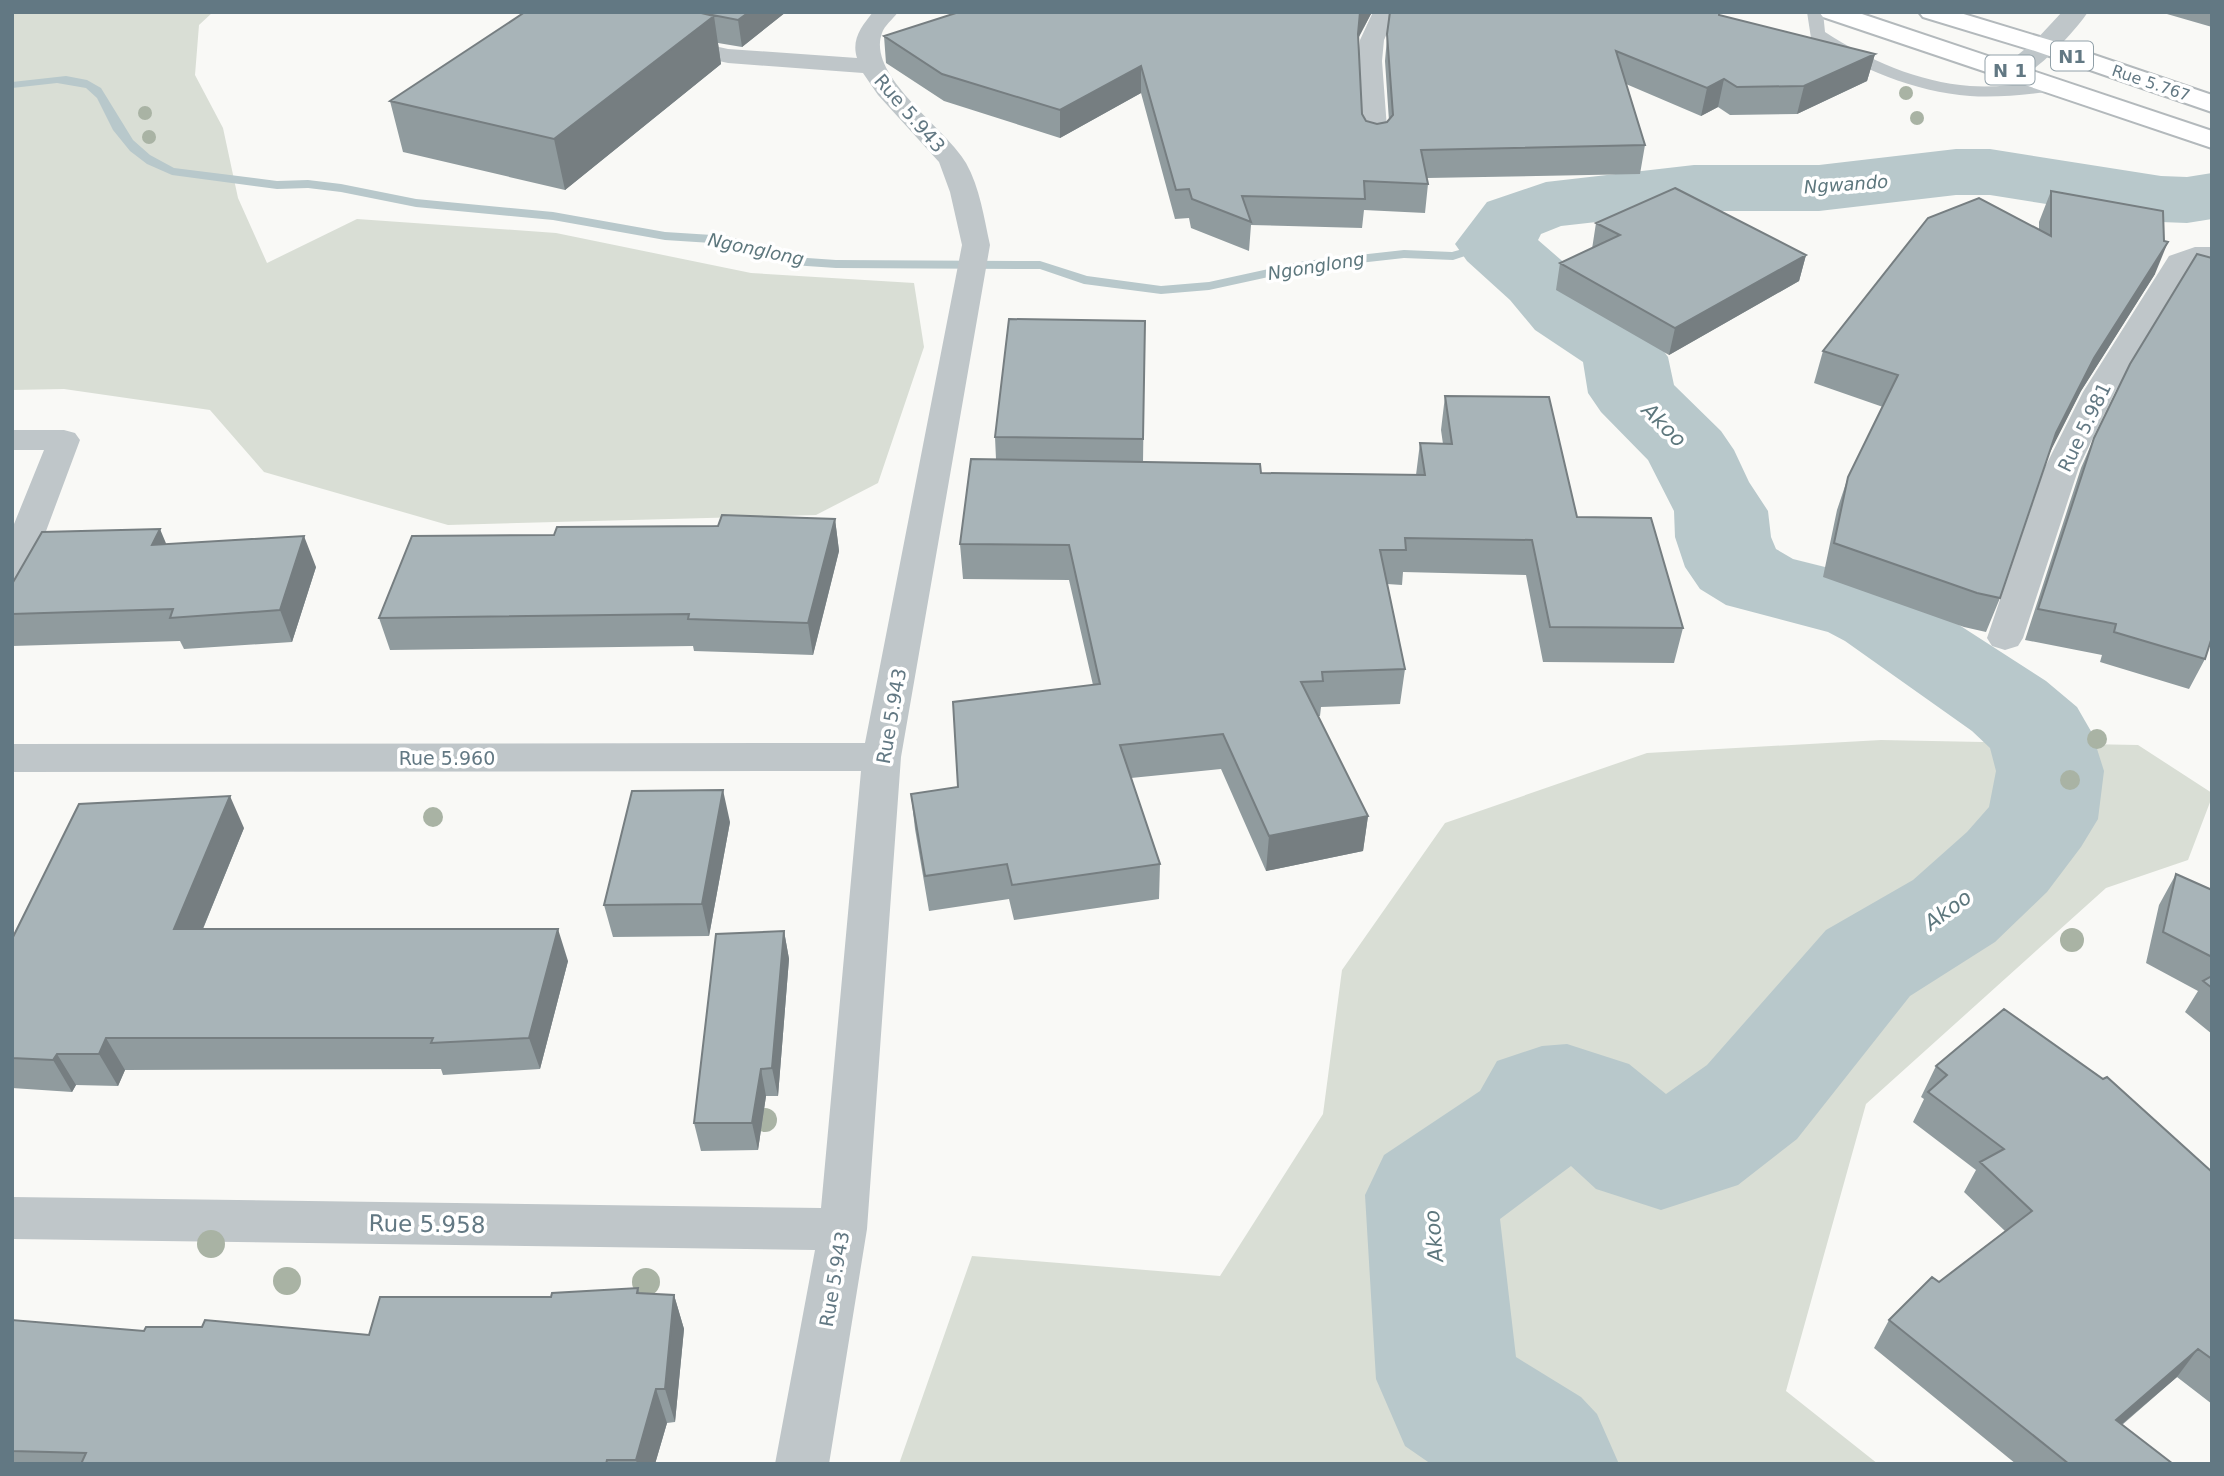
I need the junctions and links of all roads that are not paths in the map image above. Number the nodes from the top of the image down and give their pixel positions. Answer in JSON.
{"nodes":[{"id":1,"x":886,"y":12,"type":"edge"},
{"id":2,"x":1385,"y":12,"type":"edge"},
{"id":3,"x":1815,"y":12,"type":"edge"},
{"id":4,"x":1831,"y":12,"type":"edge"},
{"id":5,"x":1931,"y":12,"type":"edge"},
{"id":6,"x":2076,"y":12,"type":"edge"},
{"id":7,"x":649,"y":39,"type":"edge"},
{"id":8,"x":2044,"y":46,"type":"junction"},
{"id":9,"x":869,"y":66,"type":"junction"},
{"id":10,"x":2013,"y":71,"type":"junction"},
{"id":11,"x":2056,"y":86,"type":"junction"},
{"id":12,"x":2212,"y":104,"type":"edge"},
{"id":13,"x":2200,"y":136,"type":"edge"},
{"id":14,"x":1375,"y":142,"type":"edge"},
{"id":15,"x":2212,"y":256,"type":"edge"},
{"id":16,"x":12,"y":440,"type":"edge"},
{"id":17,"x":12,"y":574,"type":"edge"},
{"id":18,"x":2005,"y":638,"type":"dead end"},
{"id":19,"x":882,"y":757,"type":"junction"},
{"id":20,"x":12,"y":758,"type":"edge"},
{"id":21,"x":12,"y":1219,"type":"edge"},
{"id":22,"x":843,"y":1230,"type":"junction"},
{"id":23,"x":802,"y":1464,"type":"edge"}],
"edges":[{"from":1,"to":9,"type":"street","name":"Rue 5.943"},
{"from":2,"to":14,"type":"street"},
{"from":3,"to":11,"type":"lane"},
{"from":4,"to":10,"type":"highway","number":"N 1"},
{"from":5,"to":8,"type":"highway","name":"Rue 5.767","number":"N1"},
{"from":6,"to":8,"type":"street"},
{"from":7,"to":9,"type":"street"},
{"from":8,"to":10,"type":"street"},
{"from":8,"to":12,"type":"highway","name":"Rue 5.767","number":"N1"},
{"from":9,"to":19,"type":"street","name":"Rue 5.943"},
{"from":10,"to":11,"type":"highway","number":"N 1"},
{"from":11,"to":13,"type":"highway","number":"N 1"},
{"from":15,"to":18,"type":"street","name":"Rue 5.981"},
{"from":16,"to":17,"type":"street"},
{"from":19,"to":20,"type":"street","name":"Rue 5.960"},
{"from":19,"to":22,"type":"street","name":"Rue 5.943"},
{"from":21,"to":22,"type":"street","name":"Rue 5.958"},
{"from":22,"to":23,"type":"street","name":"Rue 5.943"}]}
